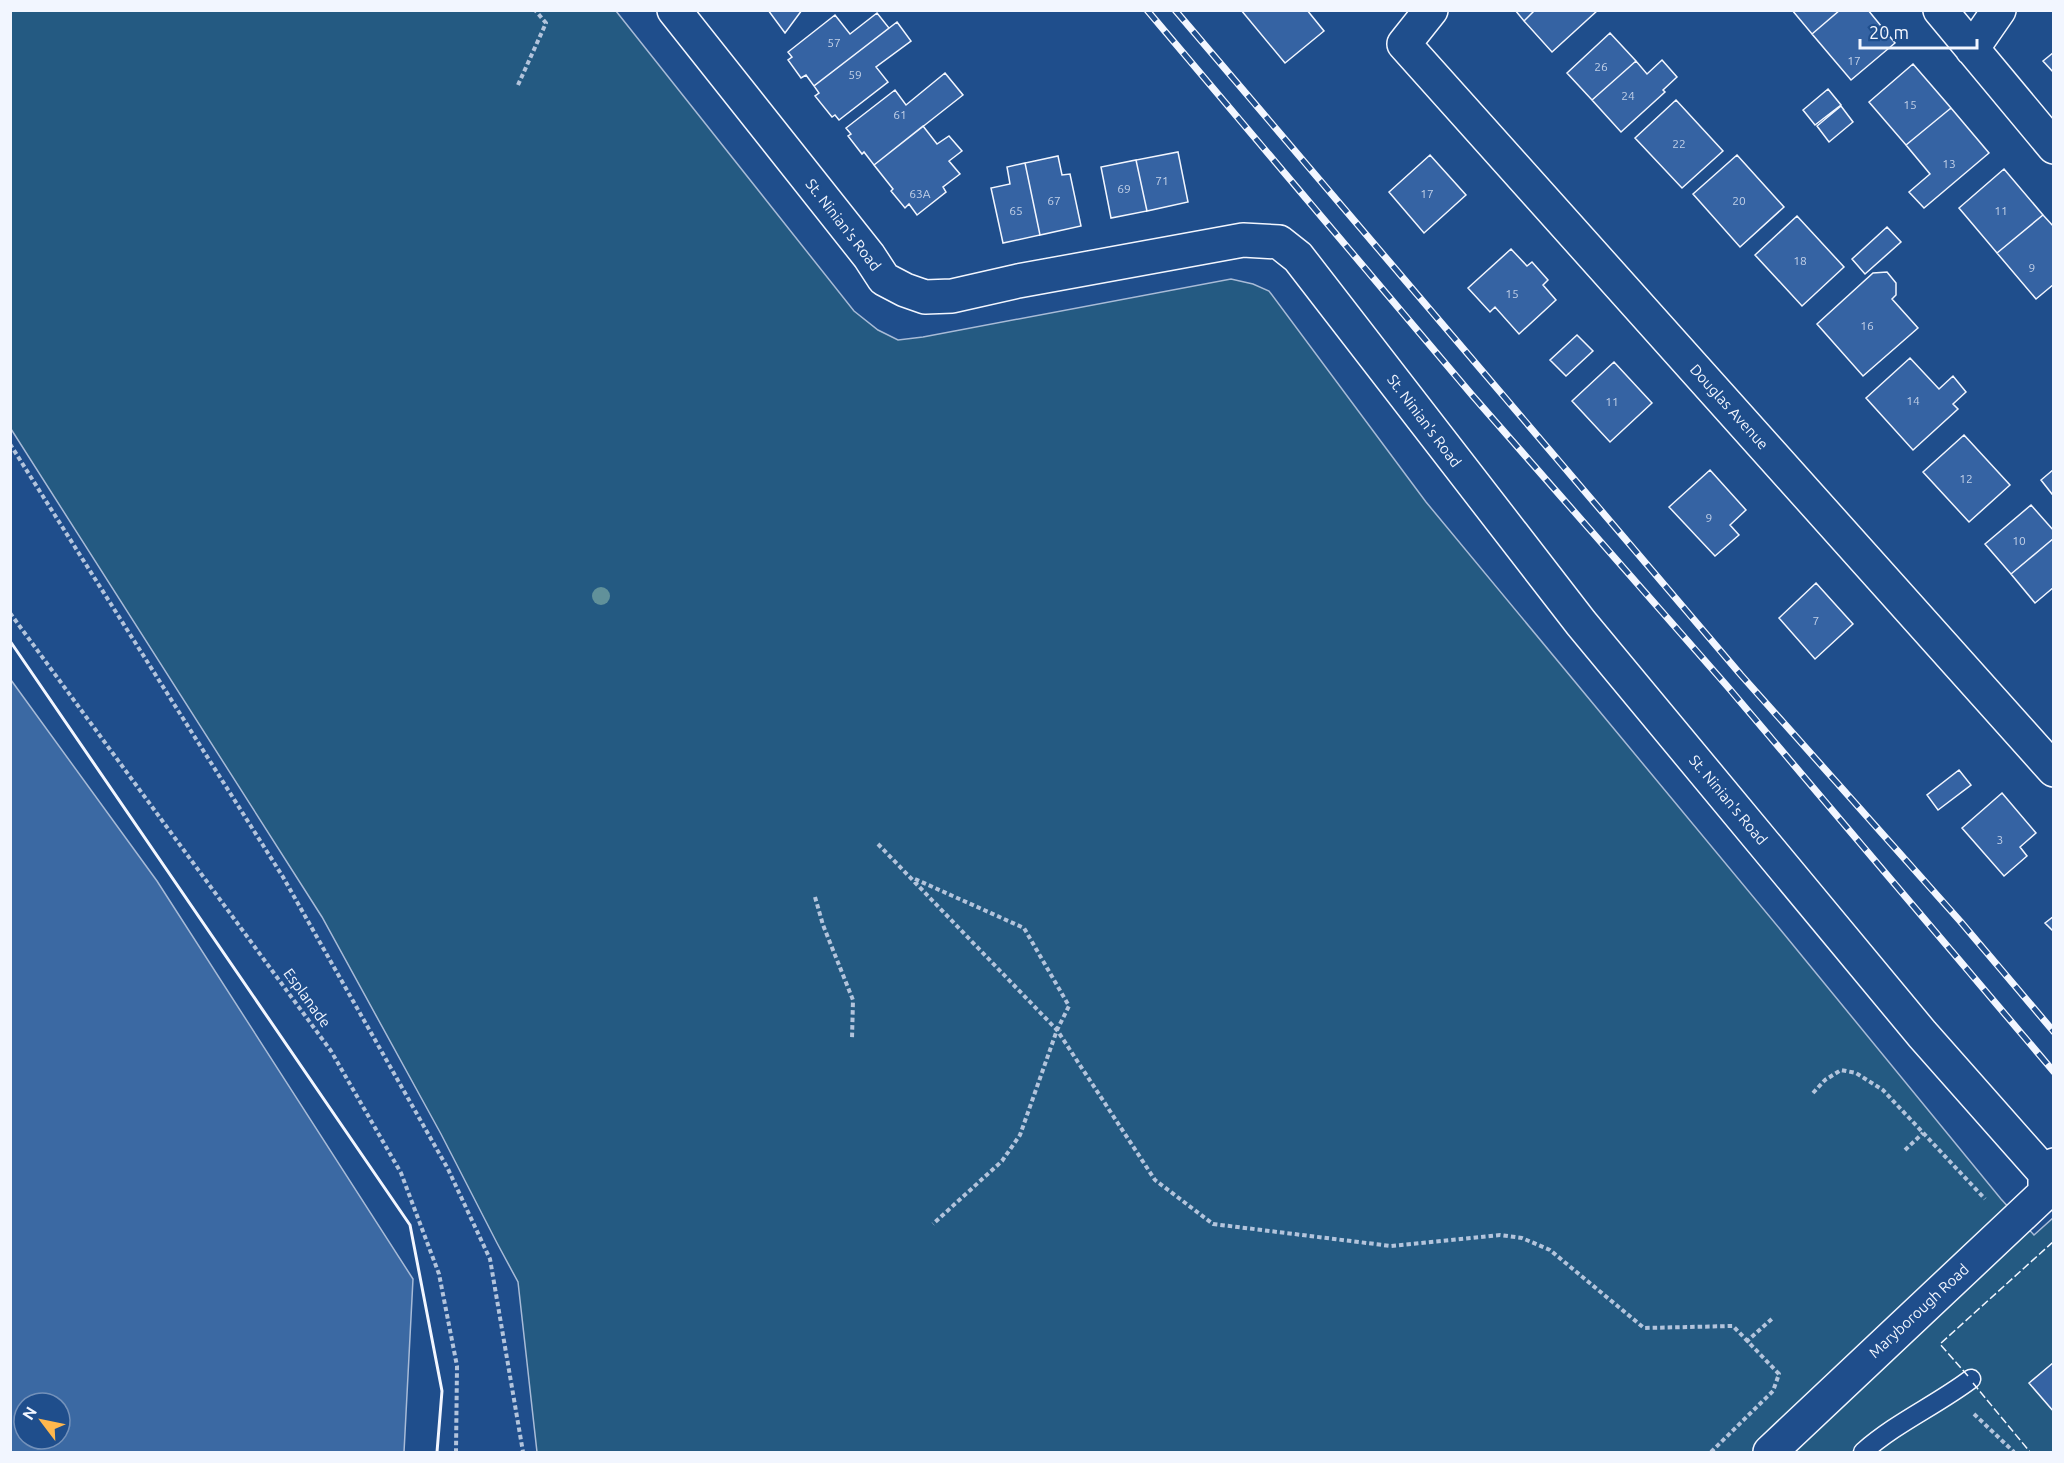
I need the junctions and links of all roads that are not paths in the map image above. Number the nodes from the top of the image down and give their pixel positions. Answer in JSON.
{"nodes":[{"id":1,"x":674,"y":10,"type":"edge"},
{"id":2,"x":1431,"y":10,"type":"edge"},
{"id":3,"x":1940,"y":10,"type":"edge"},
{"id":4,"x":1999,"y":10,"type":"edge"},
{"id":5,"x":1972,"y":49,"type":"junction"},
{"id":6,"x":2054,"y":147,"type":"edge"},
{"id":7,"x":2054,"y":770,"type":"edge"},
{"id":8,"x":2049,"y":1169,"type":"edge"},
{"id":9,"x":1971,"y":1380,"type":"dead end"},
{"id":10,"x":1770,"y":1452,"type":"edge"},
{"id":11,"x":1863,"y":1452,"type":"edge"}],
"edges":[{"from":1,"to":8,"type":"street","name":"St. Ninian's Road"},
{"from":2,"to":7,"type":"street","name":"Douglas Avenue"},
{"from":3,"to":5,"type":"street"},
{"from":4,"to":5,"type":"street"},
{"from":5,"to":6,"type":"street"},
{"from":8,"to":10,"type":"street","name":"Maryborough Road"},
{"from":9,"to":11,"type":"lane"}]}
